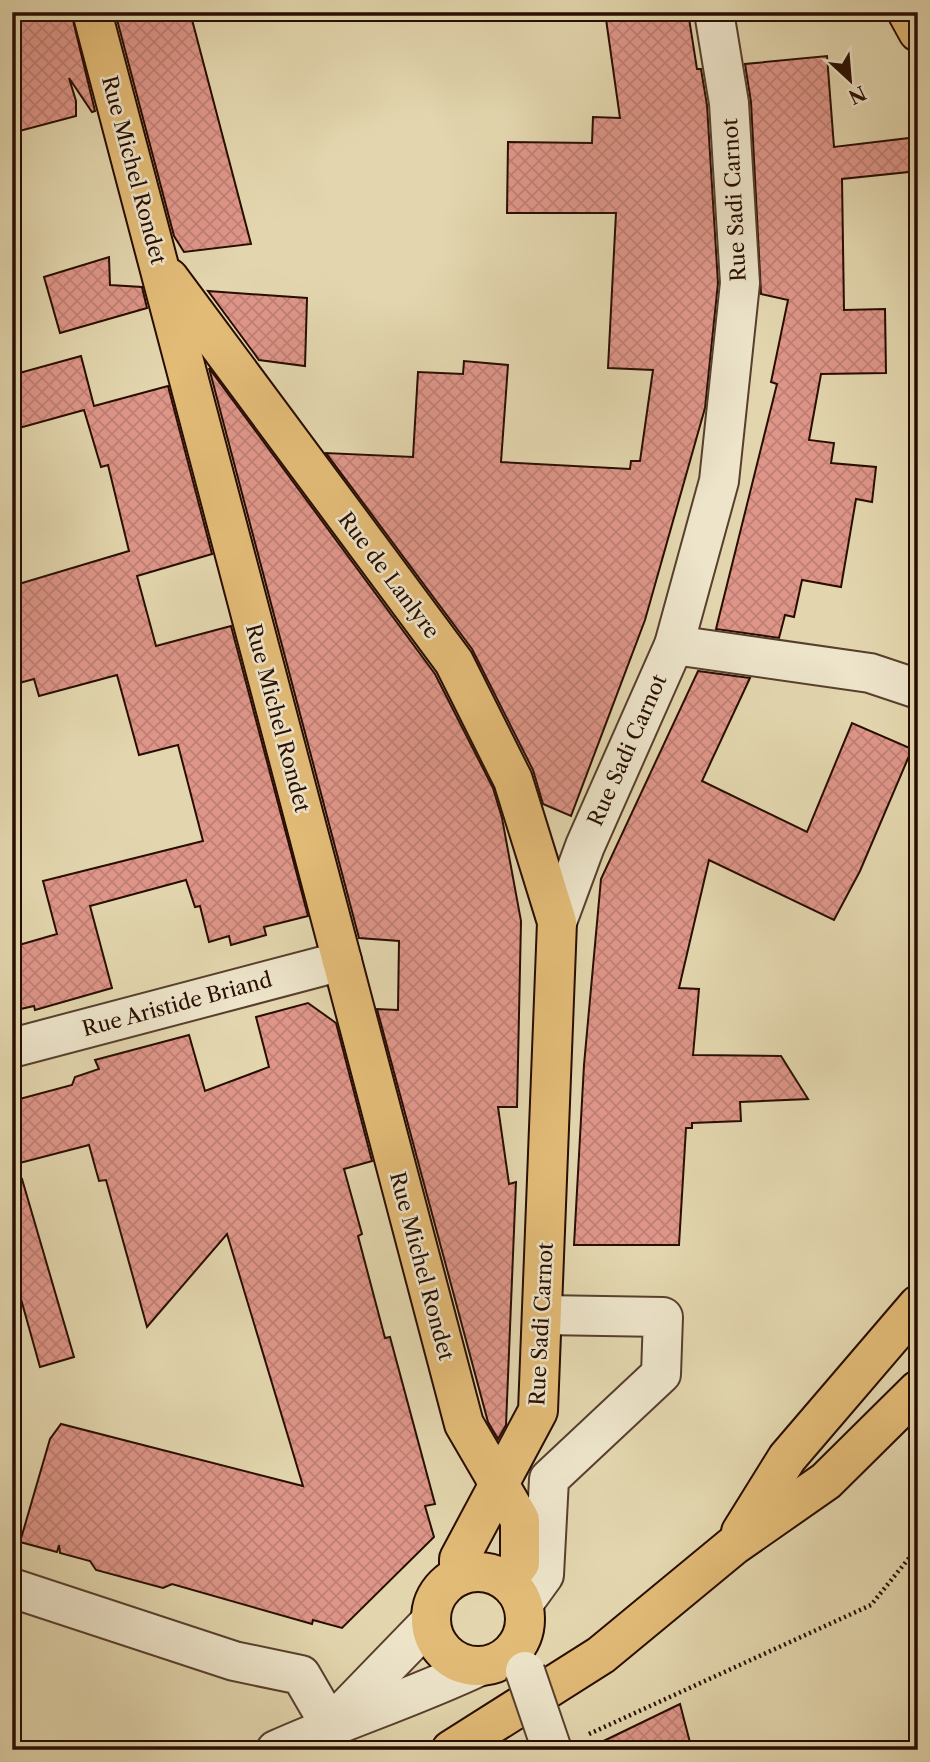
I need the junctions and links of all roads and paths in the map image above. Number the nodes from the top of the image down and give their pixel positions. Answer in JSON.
{"nodes":[{"id":1,"x":92,"y":12,"type":"edge"},
{"id":2,"x":713,"y":12,"type":"edge"},
{"id":3,"x":907,"y":12,"type":"edge"},
{"id":4,"x":918,"y":32,"type":"edge"},
{"id":5,"x":158,"y":262,"type":"junction"},
{"id":6,"x":674,"y":645,"type":"junction"},
{"id":7,"x":918,"y":689,"type":"edge"},
{"id":8,"x":557,"y":922,"type":"junction"},
{"id":9,"x":342,"y":961,"type":"junction"},
{"id":10,"x":12,"y":1048,"type":"edge"},
{"id":11,"x":918,"y":1305,"type":"edge"},
{"id":12,"x":543,"y":1315,"type":"junction"},
{"id":13,"x":918,"y":1390,"type":"edge"},
{"id":14,"x":498,"y":1482,"type":"junction"},
{"id":15,"x":733,"y":1546,"type":"junction"},
{"id":16,"x":918,"y":1547,"type":"edge"},
{"id":17,"x":459,"y":1567,"type":"junction"},
{"id":18,"x":12,"y":1588,"type":"edge"},
{"id":19,"x":514,"y":1593,"type":"junction"},
{"id":20,"x":430,"y":1622,"type":"junction"},
{"id":21,"x":504,"y":1665,"type":"junction"},
{"id":22,"x":330,"y":1725,"type":"junction"},
{"id":23,"x":566,"y":1744,"type":"edge"},
{"id":24,"x":276,"y":1750,"type":"edge"},
{"id":25,"x":451,"y":1750,"type":"edge"}],
"edges":[{"from":1,"to":5,"type":"main road","name":"Rue Michel Rondet"},
{"from":2,"to":6,"type":"street","name":"Rue Sadi Carnot"},
{"from":3,"to":4,"type":"main road"},
{"from":5,"to":8,"type":"main road","name":"Rue de Lanlyre"},
{"from":5,"to":9,"type":"main road","name":"Rue Michel Rondet"},
{"from":6,"to":7,"type":"street"},
{"from":6,"to":8,"type":"street","name":"Rue Sadi Carnot"},
{"from":8,"to":12,"type":"main road","name":"Rue Sadi Carnot"},
{"from":9,"to":10,"type":"street","name":"Rue Aristide Briand"},
{"from":9,"to":14,"type":"main road","name":"Rue Michel Rondet"},
{"from":11,"to":15,"type":"main road"},
{"from":12,"to":14,"type":"main road","name":"Rue Sadi Carnot"},
{"from":12,"to":19,"type":"street"},
{"from":13,"to":15,"type":"main road"},
{"from":14,"to":17,"type":"main road","name":"Rue Sadi Carnot"},
{"from":14,"to":19,"type":"main road"},
{"from":15,"to":25,"type":"main road"},
{"from":16,"to":23,"type":"path"},
{"from":17,"to":19,"type":"main road"},
{"from":17,"to":20,"type":"main road"},
{"from":18,"to":22,"type":"street"},
{"from":19,"to":21,"type":"main road"},
{"from":20,"to":21,"type":"main road"},
{"from":20,"to":22,"type":"street"},
{"from":21,"to":22,"type":"street"},
{"from":21,"to":23,"type":"street","bridge":true},
{"from":22,"to":24,"type":"street"}]}
